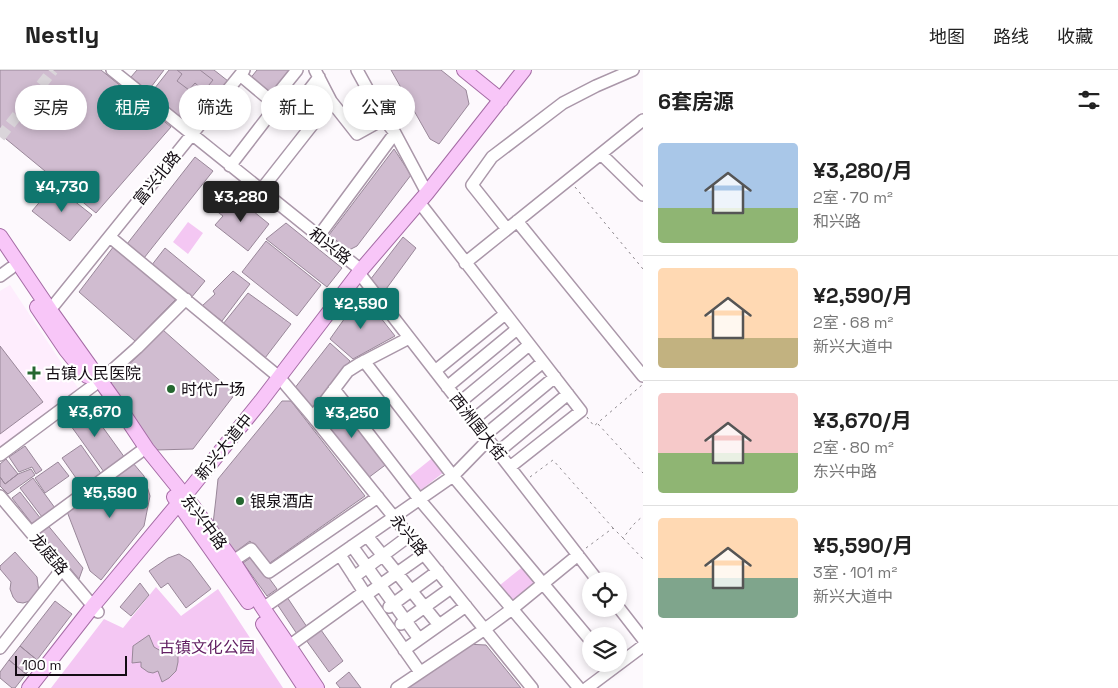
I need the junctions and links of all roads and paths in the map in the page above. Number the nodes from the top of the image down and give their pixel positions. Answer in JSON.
{"nodes":[{"id":1,"x":112,"y":70,"type":"edge"},
{"id":2,"x":297,"y":70,"type":"edge"},
{"id":3,"x":357,"y":70,"type":"edge"},
{"id":4,"x":464,"y":70,"type":"edge"},
{"id":5,"x":524,"y":70,"type":"edge"},
{"id":6,"x":633,"y":70,"type":"edge"},
{"id":7,"x":242,"y":73,"type":"edge"},
{"id":8,"x":317,"y":73,"type":"edge"},
{"id":9,"x":126,"y":74,"type":"edge"},
{"id":10,"x":287,"y":85,"type":"edge"},
{"id":11,"x":309,"y":85,"type":"edge"},
{"id":12,"x":323,"y":85,"type":"edge"},
{"id":13,"x":365,"y":85,"type":"edge"},
{"id":14,"x":261,"y":91,"type":"edge"},
{"id":15,"x":501,"y":100,"type":"junction"},
{"id":16,"x":333,"y":104,"type":"edge"},
{"id":17,"x":343,"y":116,"type":"edge"},
{"id":18,"x":643,"y":120,"type":"edge"},
{"id":19,"x":261,"y":122,"type":"edge"},
{"id":20,"x":308,"y":130,"type":"edge"},
{"id":21,"x":354,"y":130,"type":"edge"},
{"id":22,"x":364,"y":130,"type":"edge"},
{"id":23,"x":395,"y":132,"type":"joint"},
{"id":24,"x":192,"y":135,"type":"junction"},
{"id":25,"x":600,"y":154,"type":"junction"},
{"id":26,"x":230,"y":166,"type":"junction"},
{"id":27,"x":568,"y":179,"type":"junction"},
{"id":28,"x":261,"y":190,"type":"junction"},
{"id":29,"x":643,"y":195,"type":"edge"},
{"id":30,"x":423,"y":198,"type":"junction"},
{"id":31,"x":516,"y":221,"type":"junction"},
{"id":32,"x":507,"y":229,"type":"junction"},
{"id":33,"x":0,"y":236,"type":"edge"},
{"id":34,"x":318,"y":236,"type":"junction"},
{"id":35,"x":110,"y":237,"type":"junction"},
{"id":36,"x":0,"y":252,"type":"edge"},
{"id":37,"x":465,"y":263,"type":"junction"},
{"id":38,"x":643,"y":269,"type":"edge"},
{"id":39,"x":6,"y":272,"type":"edge"},
{"id":40,"x":360,"y":272,"type":"junction"},
{"id":41,"x":186,"y":299,"type":"junction"},
{"id":42,"x":50,"y":310,"type":"junction"},
{"id":43,"x":505,"y":314,"type":"junction"},
{"id":44,"x":517,"y":329,"type":"junction"},
{"id":45,"x":409,"y":338,"type":"junction"},
{"id":46,"x":529,"y":345,"type":"junction"},
{"id":47,"x":364,"y":361,"type":"junction"},
{"id":48,"x":543,"y":362,"type":"junction"},
{"id":49,"x":434,"y":371,"type":"junction"},
{"id":50,"x":643,"y":376,"type":"edge"},
{"id":51,"x":555,"y":378,"type":"junction"},
{"id":52,"x":282,"y":380,"type":"junction"},
{"id":53,"x":97,"y":383,"type":"junction"},
{"id":54,"x":643,"y":384,"type":"edge"},
{"id":55,"x":447,"y":387,"type":"junction"},
{"id":56,"x":334,"y":389,"type":"junction"},
{"id":57,"x":568,"y":394,"type":"junction"},
{"id":58,"x":459,"y":403,"type":"junction"},
{"id":59,"x":582,"y":411,"type":"junction"},
{"id":60,"x":313,"y":417,"type":"junction"},
{"id":61,"x":473,"y":420,"type":"junction"},
{"id":62,"x":597,"y":423,"type":"junction"},
{"id":63,"x":486,"y":438,"type":"junction"},
{"id":64,"x":140,"y":452,"type":"junction"},
{"id":65,"x":498,"y":452,"type":"junction"},
{"id":66,"x":0,"y":455,"type":"edge"},
{"id":67,"x":510,"y":467,"type":"junction"},
{"id":68,"x":643,"y":473,"type":"edge"},
{"id":69,"x":452,"y":476,"type":"junction"},
{"id":70,"x":522,"y":483,"type":"junction"},
{"id":71,"x":0,"y":496,"type":"edge"},
{"id":72,"x":378,"y":497,"type":"junction"},
{"id":73,"x":419,"y":499,"type":"junction"},
{"id":74,"x":183,"y":502,"type":"junction"},
{"id":75,"x":643,"y":516,"type":"edge"},
{"id":76,"x":394,"y":517,"type":"junction"},
{"id":77,"x":613,"y":528,"type":"junction"},
{"id":78,"x":30,"y":532,"type":"junction"},
{"id":79,"x":367,"y":536,"type":"junction"},
{"id":80,"x":409,"y":536,"type":"junction"},
{"id":81,"x":623,"y":538,"type":"junction"},
{"id":82,"x":352,"y":546,"type":"junction"},
{"id":83,"x":424,"y":554,"type":"junction"},
{"id":84,"x":340,"y":555,"type":"junction"},
{"id":85,"x":383,"y":555,"type":"junction"},
{"id":86,"x":578,"y":555,"type":"junction"},
{"id":87,"x":643,"y":559,"type":"edge"},
{"id":88,"x":233,"y":561,"type":"junction"},
{"id":89,"x":367,"y":567,"type":"junction"},
{"id":90,"x":62,"y":569,"type":"junction"},
{"id":91,"x":438,"y":571,"type":"junction"},
{"id":92,"x":591,"y":572,"type":"edge"},
{"id":93,"x":397,"y":573,"type":"junction"},
{"id":94,"x":354,"y":577,"type":"junction"},
{"id":95,"x":542,"y":584,"type":"junction"},
{"id":96,"x":380,"y":585,"type":"junction"},
{"id":97,"x":451,"y":588,"type":"junction"},
{"id":98,"x":411,"y":591,"type":"junction"},
{"id":99,"x":365,"y":593,"type":"junction"},
{"id":100,"x":393,"y":604,"type":"junction"},
{"id":101,"x":466,"y":606,"type":"junction"},
{"id":102,"x":424,"y":607,"type":"junction"},
{"id":103,"x":263,"y":608,"type":"junction"},
{"id":104,"x":95,"y":609,"type":"junction"},
{"id":105,"x":512,"y":609,"type":"junction"},
{"id":106,"x":379,"y":614,"type":"junction"},
{"id":107,"x":626,"y":617,"type":"edge"},
{"id":108,"x":406,"y":620,"type":"junction"},
{"id":109,"x":439,"y":625,"type":"junction"},
{"id":110,"x":484,"y":629,"type":"junction"},
{"id":111,"x":391,"y":631,"type":"junction"},
{"id":112,"x":582,"y":631,"type":"edge"},
{"id":113,"x":419,"y":639,"type":"junction"},
{"id":114,"x":643,"y":639,"type":"edge"},
{"id":115,"x":289,"y":646,"type":"junction"},
{"id":116,"x":643,"y":646,"type":"edge"},
{"id":117,"x":0,"y":648,"type":"edge"},
{"id":118,"x":404,"y":650,"type":"junction"},
{"id":119,"x":627,"y":656,"type":"edge"},
{"id":120,"x":420,"y":672,"type":"junction"},
{"id":121,"x":605,"y":672,"type":"edge"},
{"id":122,"x":29,"y":688,"type":"edge"},
{"id":123,"x":39,"y":688,"type":"edge"},
{"id":124,"x":305,"y":688,"type":"edge"},
{"id":125,"x":317,"y":688,"type":"edge"},
{"id":126,"x":397,"y":688,"type":"edge"},
{"id":127,"x":532,"y":688,"type":"edge"},
{"id":128,"x":578,"y":688,"type":"edge"},
{"id":129,"x":587,"y":688,"type":"edge"}],
"edges":[{"from":1,"to":9,"type":"street","name":"和兴路"},
{"from":2,"to":10,"type":"street"},
{"from":3,"to":13,"type":"street"},
{"from":4,"to":15,"type":"main road"},
{"from":5,"to":15,"type":"main road","name":"新兴大道中"},
{"from":6,"to":32,"type":"street"},
{"from":7,"to":14,"type":"street"},
{"from":7,"to":24,"type":"street","name":"富兴北路"},
{"from":8,"to":11,"type":"street"},
{"from":8,"to":12,"type":"street"},
{"from":9,"to":24,"type":"street","name":"和兴路"},
{"from":15,"to":30,"type":"main road","name":"新兴大道中"},
{"from":16,"to":17,"type":"street"},
{"from":18,"to":25,"type":"street"},
{"from":19,"to":26,"type":"street"},
{"from":20,"to":28,"type":"street"},
{"from":21,"to":22,"type":"street"},
{"from":23,"to":30,"type":"street"},
{"from":23,"to":34,"type":"street"},
{"from":24,"to":26,"type":"street","name":"和兴路"},
{"from":24,"to":35,"type":"street","name":"富兴北路"},
{"from":25,"to":27,"type":"street"},
{"from":25,"to":29,"type":"street"},
{"from":26,"to":28,"type":"street","name":"和兴路"},
{"from":27,"to":31,"type":"street"},
{"from":27,"to":38,"type":"path"},
{"from":28,"to":34,"type":"street","name":"和兴路"},
{"from":30,"to":37,"type":"street"},
{"from":30,"to":40,"type":"main road","name":"新兴大道中"},
{"from":31,"to":32,"type":"street"},
{"from":31,"to":50,"type":"street"},
{"from":32,"to":37,"type":"street"},
{"from":33,"to":42,"type":"main road","name":"东兴中路"},
{"from":34,"to":40,"type":"street","name":"和兴路"},
{"from":35,"to":41,"type":"street","name":"永兴路"},
{"from":35,"to":42,"type":"street","name":"富兴北路"},
{"from":36,"to":39,"type":"main road","name":"东兴中路"},
{"from":37,"to":43,"type":"street"},
{"from":39,"to":53,"type":"main road","name":"东兴中路"},
{"from":40,"to":45,"type":"street","name":"西洲围大街"},
{"from":40,"to":52,"type":"main road","name":"新兴大道中"},
{"from":41,"to":52,"type":"street","name":"永兴路"},
{"from":41,"to":53,"type":"street"},
{"from":42,"to":53,"type":"main road","name":"东兴中路"},
{"from":43,"to":44,"type":"street"},
{"from":43,"to":49,"type":"street"},
{"from":44,"to":46,"type":"street"},
{"from":44,"to":55,"type":"street"},
{"from":45,"to":47,"type":"street"},
{"from":45,"to":49,"type":"street","name":"西洲围大街"},
{"from":46,"to":48,"type":"street"},
{"from":46,"to":58,"type":"street"},
{"from":47,"to":56,"type":"street"},
{"from":47,"to":69,"type":"street"},
{"from":48,"to":51,"type":"street"},
{"from":48,"to":61,"type":"street"},
{"from":49,"to":55,"type":"street","name":"西洲围大街"},
{"from":51,"to":57,"type":"street"},
{"from":51,"to":63,"type":"street"},
{"from":52,"to":60,"type":"street","name":"永兴路"},
{"from":52,"to":74,"type":"main road","name":"新兴大道中"},
{"from":53,"to":64,"type":"main road","name":"东兴中路"},
{"from":53,"to":66,"type":"street"},
{"from":53,"to":74,"type":"main road","name":"东兴中路"},
{"from":54,"to":62,"type":"path"},
{"from":55,"to":58,"type":"street","name":"西洲围大街"},
{"from":56,"to":60,"type":"street"},
{"from":56,"to":73,"type":"street"},
{"from":57,"to":59,"type":"street"},
{"from":57,"to":65,"type":"street"},
{"from":58,"to":61,"type":"street","name":"西洲围大街"},
{"from":59,"to":62,"type":"path"},
{"from":59,"to":67,"type":"street"},
{"from":60,"to":72,"type":"street","name":"永兴路"},
{"from":61,"to":63,"type":"street","name":"西洲围大街"},
{"from":62,"to":68,"type":"path"},
{"from":63,"to":65,"type":"street","name":"西洲围大街"},
{"from":63,"to":69,"type":"street"},
{"from":64,"to":74,"type":"main road","name":"东兴中路"},
{"from":64,"to":78,"type":"street"},
{"from":65,"to":67,"type":"street","name":"西洲围大街"},
{"from":67,"to":70,"type":"street","name":"西洲围大街"},
{"from":69,"to":73,"type":"street"},
{"from":69,"to":95,"type":"street"},
{"from":70,"to":77,"type":"path"},
{"from":70,"to":86,"type":"street","name":"西洲围大街"},
{"from":71,"to":78,"type":"street","name":"龙庭路"},
{"from":72,"to":76,"type":"street","name":"永兴路"},
{"from":72,"to":88,"type":"street"},
{"from":73,"to":76,"type":"street"},
{"from":73,"to":105,"type":"street"},
{"from":74,"to":88,"type":"main road","name":"东兴中路"},
{"from":74,"to":104,"type":"main road","name":"新兴大道中"},
{"from":74,"to":124,"type":"main road","name":"东兴中路"},
{"from":75,"to":81,"type":"path"},
{"from":76,"to":79,"type":"street"},
{"from":76,"to":80,"type":"street","name":"永兴路"},
{"from":77,"to":81,"type":"path"},
{"from":77,"to":86,"type":"path"},
{"from":78,"to":90,"type":"street","name":"龙庭路"},
{"from":79,"to":82,"type":"street"},
{"from":79,"to":85,"type":"street"},
{"from":80,"to":83,"type":"street","name":"永兴路"},
{"from":80,"to":85,"type":"street"},
{"from":81,"to":87,"type":"path"},
{"from":82,"to":84,"type":"street"},
{"from":82,"to":89,"type":"street"},
{"from":83,"to":91,"type":"street","name":"永兴路"},
{"from":83,"to":93,"type":"street"},
{"from":84,"to":94,"type":"street"},
{"from":84,"to":103,"type":"street"},
{"from":85,"to":89,"type":"street"},
{"from":85,"to":93,"type":"street"},
{"from":86,"to":92,"type":"street","name":"西洲围大街"},
{"from":86,"to":95,"type":"street"},
{"from":88,"to":103,"type":"main road","name":"东兴中路"},
{"from":89,"to":94,"type":"street"},
{"from":89,"to":96,"type":"street"},
{"from":90,"to":104,"type":"street","name":"龙庭路"},
{"from":90,"to":117,"type":"street"},
{"from":91,"to":97,"type":"street","name":"永兴路"},
{"from":91,"to":98,"type":"street"},
{"from":93,"to":96,"type":"street"},
{"from":93,"to":98,"type":"street"},
{"from":94,"to":99,"type":"street"},
{"from":95,"to":105,"type":"street"},
{"from":95,"to":112,"type":"street"},
{"from":96,"to":99,"type":"street"},
{"from":96,"to":100,"type":"street"},
{"from":97,"to":101,"type":"street","name":"永兴路"},
{"from":97,"to":102,"type":"street"},
{"from":98,"to":100,"type":"street"},
{"from":98,"to":102,"type":"street"},
{"from":99,"to":106,"type":"street"},
{"from":99,"to":115,"type":"street"},
{"from":100,"to":106,"type":"street"},
{"from":100,"to":108,"type":"street"},
{"from":101,"to":109,"type":"street"},
{"from":101,"to":110,"type":"street","name":"永兴路"},
{"from":102,"to":108,"type":"street"},
{"from":102,"to":109,"type":"street"},
{"from":103,"to":115,"type":"main road","name":"东兴中路"},
{"from":104,"to":122,"type":"main road","name":"新兴大道中"},
{"from":104,"to":123,"type":"main road","name":"新兴大道中"},
{"from":105,"to":110,"type":"street"},
{"from":105,"to":128,"type":"street"},
{"from":106,"to":111,"type":"street"},
{"from":107,"to":114,"type":"street"},
{"from":108,"to":111,"type":"street"},
{"from":108,"to":113,"type":"street"},
{"from":109,"to":113,"type":"street"},
{"from":110,"to":120,"type":"street"},
{"from":110,"to":127,"type":"street","name":"永兴路"},
{"from":111,"to":118,"type":"street"},
{"from":113,"to":118,"type":"street"},
{"from":115,"to":125,"type":"main road","name":"东兴中路"},
{"from":116,"to":119,"type":"street"},
{"from":118,"to":120,"type":"street"},
{"from":120,"to":126,"type":"street"},
{"from":121,"to":129,"type":"street"}]}
